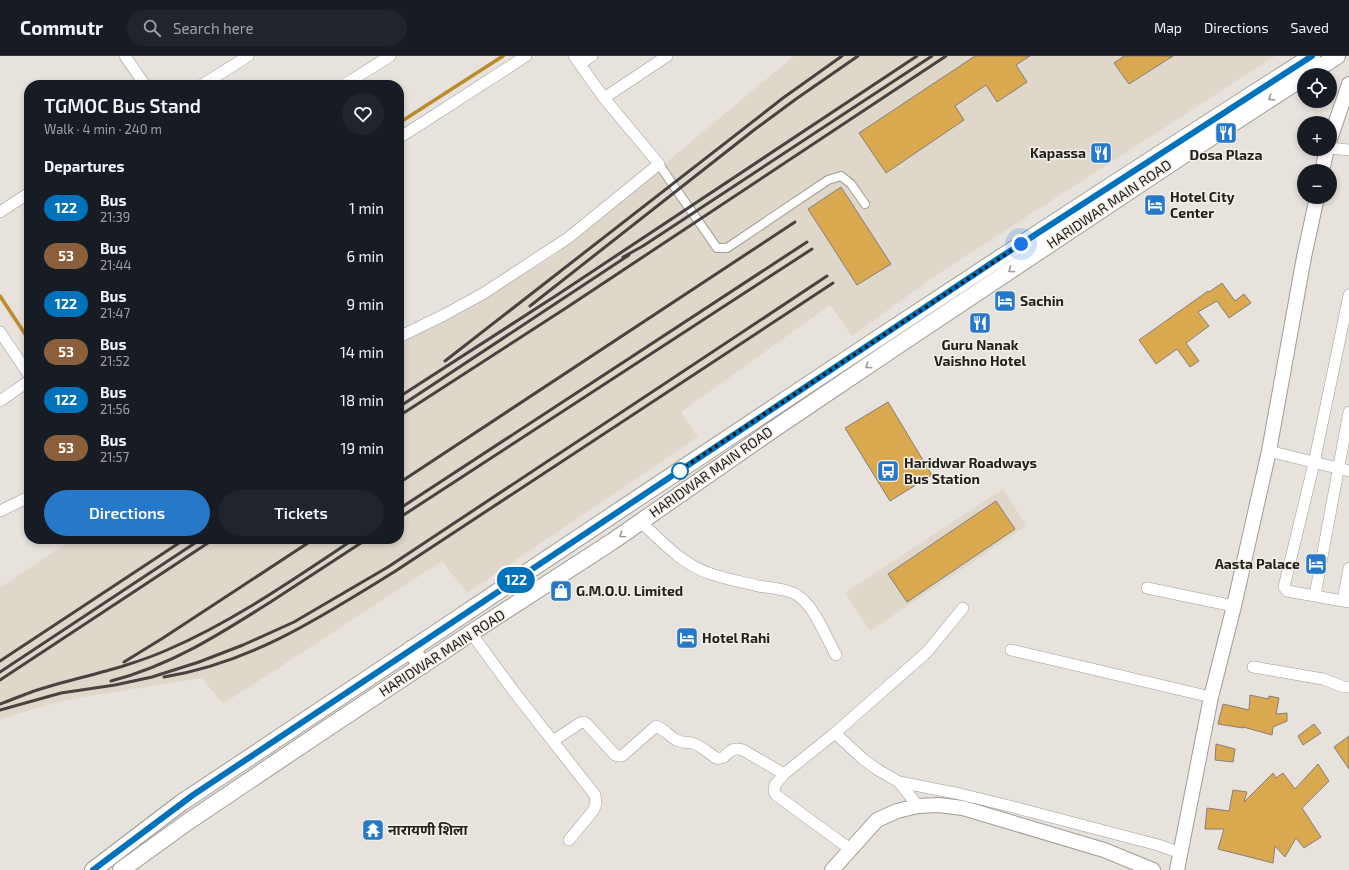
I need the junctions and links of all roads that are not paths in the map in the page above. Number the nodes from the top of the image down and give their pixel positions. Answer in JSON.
{"nodes":[{"id":1,"x":125,"y":56,"type":"edge"},
{"id":2,"x":248,"y":56,"type":"edge"},
{"id":3,"x":390,"y":56,"type":"edge"},
{"id":4,"x":526,"y":56,"type":"edge"},
{"id":5,"x":592,"y":56,"type":"edge"},
{"id":6,"x":667,"y":56,"type":"edge"},
{"id":7,"x":1312,"y":56,"type":"edge"},
{"id":8,"x":1337,"y":56,"type":"edge"},
{"id":9,"x":577,"y":60,"type":"edge"},
{"id":10,"x":1319,"y":68,"type":"edge"},
{"id":11,"x":141,"y":80,"type":"edge"},
{"id":12,"x":210,"y":80,"type":"edge"},
{"id":13,"x":352,"y":80,"type":"edge"},
{"id":14,"x":1297,"y":82,"type":"edge"},
{"id":15,"x":1349,"y":84,"type":"edge"},
{"id":16,"x":604,"y":98,"type":"junction"},
{"id":17,"x":1337,"y":119,"type":"edge"},
{"id":18,"x":404,"y":135,"type":"edge"},
{"id":19,"x":1337,"y":149,"type":"edge"},
{"id":20,"x":1349,"y":150,"type":"edge"},
{"id":21,"x":659,"y":164,"type":"junction"},
{"id":22,"x":24,"y":196,"type":"edge"},
{"id":23,"x":865,"y":204,"type":"dead end"},
{"id":24,"x":1316,"y":204,"type":"edge"},
{"id":25,"x":0,"y":212,"type":"edge"},
{"id":26,"x":1349,"y":295,"type":"edge"},
{"id":27,"x":0,"y":332,"type":"edge"},
{"id":28,"x":885,"y":334,"type":"junction"},
{"id":29,"x":404,"y":335,"type":"edge"},
{"id":30,"x":894,"y":348,"type":"junction"},
{"id":31,"x":24,"y":368,"type":"edge"},
{"id":32,"x":24,"y":384,"type":"edge"},
{"id":33,"x":0,"y":401,"type":"edge"},
{"id":34,"x":1349,"y":412,"type":"edge"},
{"id":35,"x":1269,"y":451,"type":"junction"},
{"id":36,"x":1314,"y":463,"type":"junction"},
{"id":37,"x":1344,"y":469,"type":"edge"},
{"id":38,"x":24,"y":499,"type":"edge"},
{"id":39,"x":0,"y":511,"type":"edge"},
{"id":40,"x":641,"y":522,"type":"junction"},
{"id":41,"x":1349,"y":568,"type":"edge"},
{"id":42,"x":1147,"y":588,"type":"dead end"},
{"id":43,"x":1315,"y":595,"type":"junction"},
{"id":44,"x":1346,"y":601,"type":"edge"},
{"id":45,"x":1234,"y":606,"type":"junction"},
{"id":46,"x":963,"y":608,"type":"dead end"},
{"id":47,"x":471,"y":633,"type":"junction"},
{"id":48,"x":411,"y":650,"type":"junction"},
{"id":49,"x":1011,"y":650,"type":"dead end"},
{"id":50,"x":836,"y":655,"type":"dead end"},
{"id":51,"x":422,"y":665,"type":"junction"},
{"id":52,"x":1253,"y":667,"type":"dead end"},
{"id":53,"x":1349,"y":687,"type":"edge"},
{"id":54,"x":1211,"y":697,"type":"junction"},
{"id":55,"x":835,"y":733,"type":"junction"},
{"id":56,"x":553,"y":741,"type":"junction"},
{"id":57,"x":784,"y":774,"type":"junction"},
{"id":58,"x":899,"y":782,"type":"junction"},
{"id":59,"x":918,"y":806,"type":"junction"},
{"id":60,"x":569,"y":840,"type":"dead end"},
{"id":61,"x":850,"y":850,"type":"junction"},
{"id":62,"x":1181,"y":853,"type":"junction"},
{"id":63,"x":93,"y":870,"type":"edge"},
{"id":64,"x":121,"y":870,"type":"edge"},
{"id":65,"x":832,"y":870,"type":"edge"},
{"id":66,"x":1153,"y":870,"type":"edge"},
{"id":67,"x":1177,"y":870,"type":"edge"}],
"edges":[{"from":1,"to":11,"type":"street"},
{"from":2,"to":12,"type":"street"},
{"from":3,"to":13,"type":"street"},
{"from":4,"to":18,"type":"street"},
{"from":5,"to":9,"type":"street"},
{"from":6,"to":16,"type":"street"},
{"from":7,"to":28,"type":"main road","name":"HARIDWAR MAIN ROAD"},
{"from":8,"to":10,"type":"main road"},
{"from":9,"to":16,"type":"street"},
{"from":14,"to":30,"type":"main road","name":"HARIDWAR MAIN ROAD","one_way":true},
{"from":15,"to":17,"type":"street"},
{"from":16,"to":21,"type":"street"},
{"from":19,"to":20,"type":"street"},
{"from":21,"to":23,"type":"street"},
{"from":21,"to":29,"type":"street"},
{"from":22,"to":25,"type":"street"},
{"from":24,"to":35,"type":"street"},
{"from":26,"to":36,"type":"street"},
{"from":27,"to":31,"type":"street"},
{"from":28,"to":30,"type":"main road"},
{"from":28,"to":48,"type":"main road","name":"HARIDWAR MAIN ROAD"},
{"from":30,"to":40,"type":"main road","name":"HARIDWAR MAIN ROAD","one_way":true},
{"from":32,"to":33,"type":"street"},
{"from":34,"to":37,"type":"street"},
{"from":35,"to":36,"type":"street"},
{"from":35,"to":45,"type":"street"},
{"from":36,"to":37,"type":"street"},
{"from":36,"to":43,"type":"street"},
{"from":37,"to":43,"type":"street"},
{"from":38,"to":39,"type":"street"},
{"from":40,"to":47,"type":"main road","name":"HARIDWAR MAIN ROAD","one_way":true},
{"from":40,"to":50,"type":"street"},
{"from":41,"to":44,"type":"street"},
{"from":42,"to":45,"type":"street"},
{"from":43,"to":44,"type":"street"},
{"from":45,"to":54,"type":"street"},
{"from":46,"to":55,"type":"street"},
{"from":47,"to":51,"type":"main road","name":"HARIDWAR MAIN ROAD"},
{"from":47,"to":56,"type":"street"},
{"from":48,"to":51,"type":"main road"},
{"from":48,"to":63,"type":"main road","name":"HARIDWAR MAIN ROAD"},
{"from":49,"to":54,"type":"street"},
{"from":51,"to":64,"type":"main road","name":"HARIDWAR MAIN ROAD"},
{"from":52,"to":53,"type":"street"},
{"from":54,"to":62,"type":"street"},
{"from":55,"to":57,"type":"street"},
{"from":55,"to":58,"type":"street"},
{"from":56,"to":57,"type":"street"},
{"from":56,"to":60,"type":"street"},
{"from":57,"to":61,"type":"street"},
{"from":58,"to":59,"type":"street"},
{"from":58,"to":62,"type":"street"},
{"from":59,"to":61,"type":"street"},
{"from":59,"to":66,"type":"street"},
{"from":61,"to":65,"type":"street"},
{"from":62,"to":67,"type":"street"}]}
